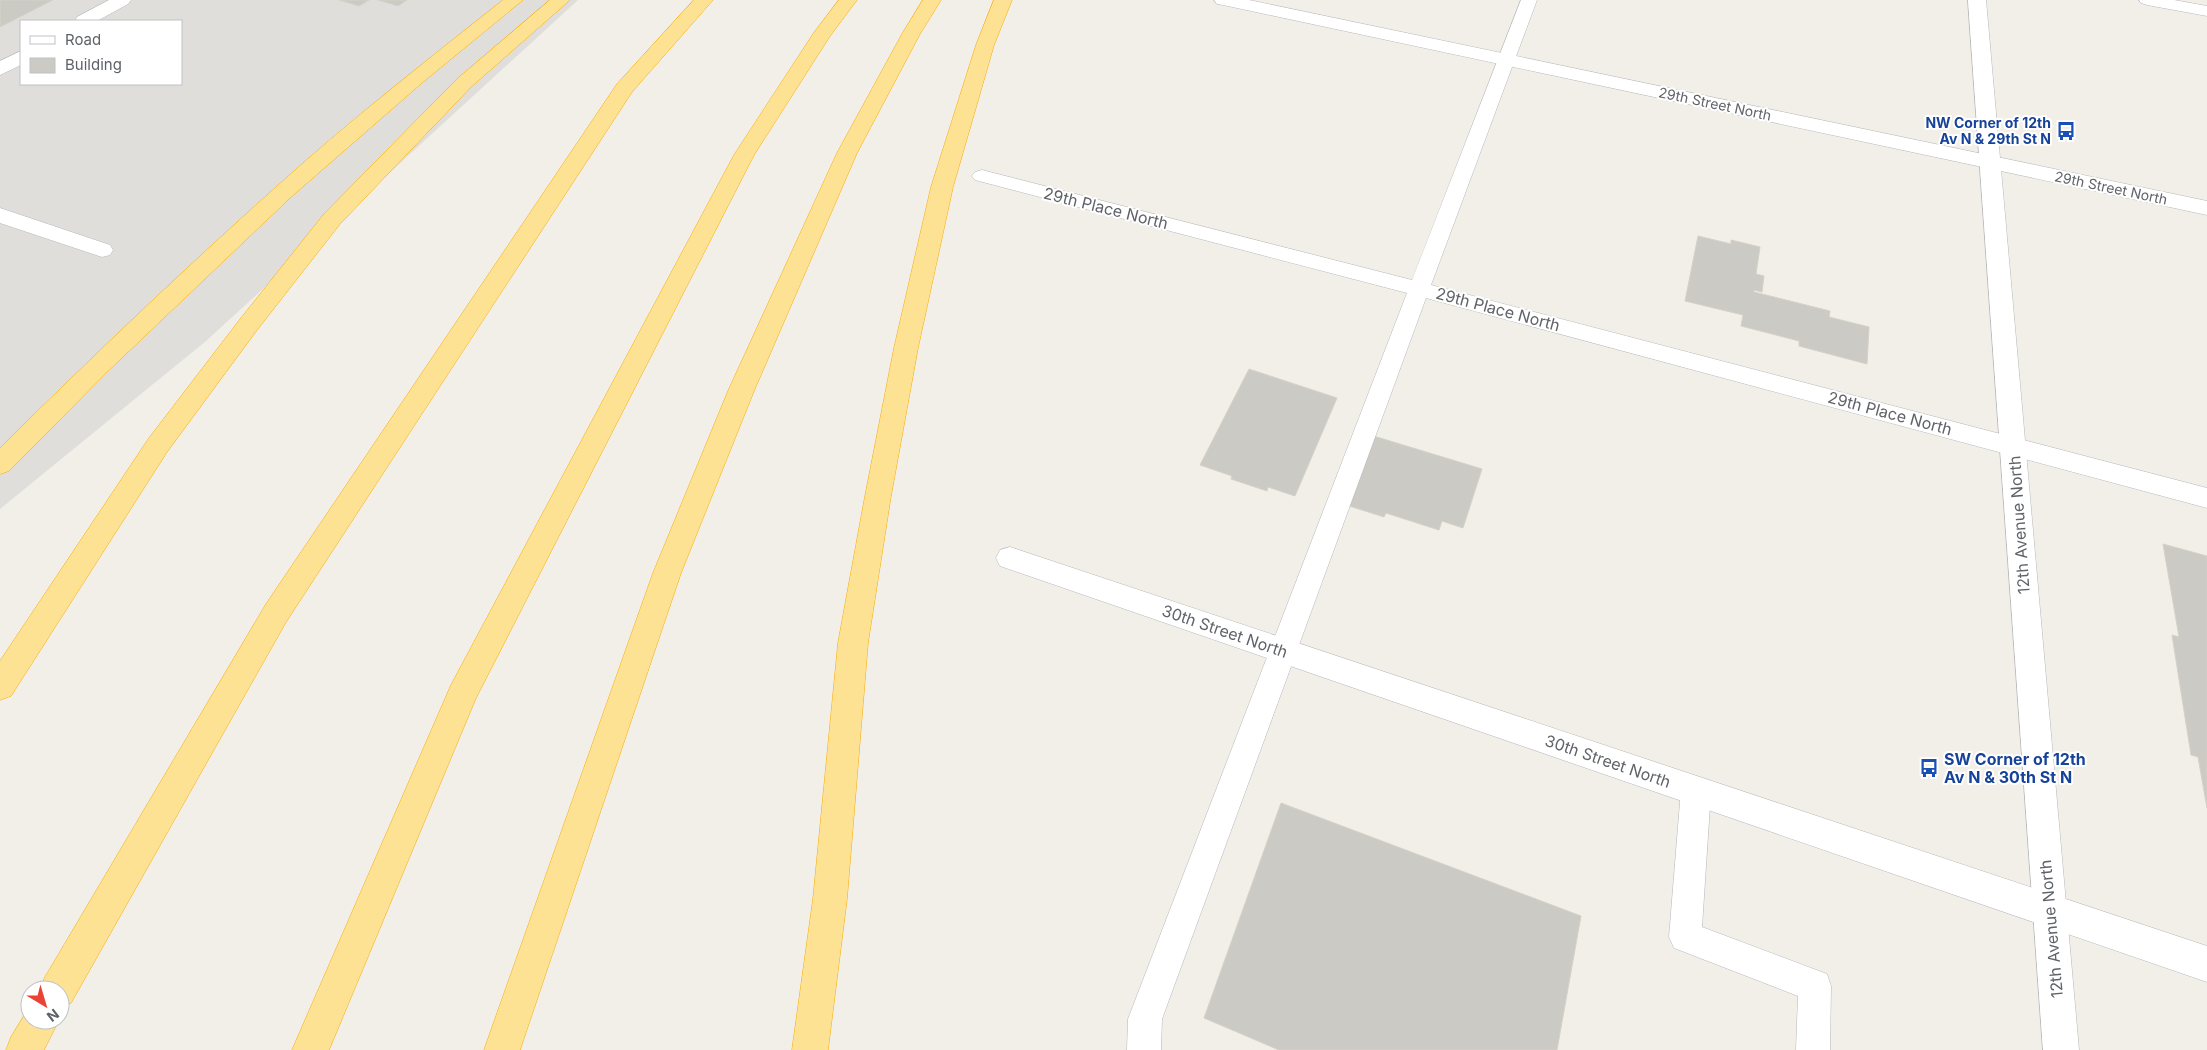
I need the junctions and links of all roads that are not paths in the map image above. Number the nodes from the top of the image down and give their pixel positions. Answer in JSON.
{"nodes":[{"id":1,"x":122,"y":0,"type":"edge"},
{"id":2,"x":514,"y":0,"type":"edge"},
{"id":3,"x":561,"y":0,"type":"edge"},
{"id":4,"x":704,"y":0,"type":"edge"},
{"id":5,"x":848,"y":0,"type":"edge"},
{"id":6,"x":932,"y":0,"type":"edge"},
{"id":7,"x":1003,"y":0,"type":"edge"},
{"id":8,"x":1222,"y":0,"type":"edge"},
{"id":9,"x":1529,"y":0,"type":"edge"},
{"id":10,"x":1977,"y":0,"type":"edge"},
{"id":11,"x":2147,"y":0,"type":"edge"},
{"id":12,"x":2207,"y":11,"type":"edge"},
{"id":13,"x":86,"y":20,"type":"edge"},
{"id":14,"x":20,"y":58,"type":"edge"},
{"id":15,"x":1508,"y":60,"type":"junction"},
{"id":16,"x":0,"y":69,"type":"edge"},
{"id":17,"x":1990,"y":162,"type":"junction"},
{"id":18,"x":982,"y":176,"type":"dead end"},
{"id":19,"x":2207,"y":208,"type":"edge"},
{"id":20,"x":0,"y":215,"type":"edge"},
{"id":21,"x":102,"y":250,"type":"dead end"},
{"id":22,"x":1420,"y":288,"type":"junction"},
{"id":23,"x":2013,"y":446,"type":"junction"},
{"id":24,"x":0,"y":464,"type":"edge"},
{"id":25,"x":2207,"y":498,"type":"edge"},
{"id":26,"x":1010,"y":558,"type":"dead end"},
{"id":27,"x":1282,"y":650,"type":"junction"},
{"id":28,"x":0,"y":688,"type":"edge"},
{"id":29,"x":1696,"y":790,"type":"junction"},
{"id":30,"x":2049,"y":910,"type":"junction"},
{"id":31,"x":2207,"y":964,"type":"edge"},
{"id":32,"x":64,"y":980,"type":"edge"},
{"id":33,"x":35,"y":1030,"type":"edge"},
{"id":34,"x":24,"y":1050,"type":"edge"},
{"id":35,"x":310,"y":1050,"type":"edge"},
{"id":36,"x":502,"y":1050,"type":"edge"},
{"id":37,"x":810,"y":1050,"type":"edge"},
{"id":38,"x":1144,"y":1050,"type":"edge"},
{"id":39,"x":1813,"y":1050,"type":"edge"},
{"id":40,"x":2061,"y":1050,"type":"edge"}],
"edges":[{"from":1,"to":13,"type":"street"},
{"from":2,"to":24,"type":"highway"},
{"from":3,"to":28,"type":"highway"},
{"from":4,"to":32,"type":"highway"},
{"from":5,"to":35,"type":"highway"},
{"from":6,"to":36,"type":"highway"},
{"from":7,"to":37,"type":"highway"},
{"from":8,"to":15,"type":"street","name":"29th Street North"},
{"from":9,"to":15,"type":"lane"},
{"from":10,"to":17,"type":"street","name":"12th Avenue North"},
{"from":11,"to":12,"type":"lane"},
{"from":14,"to":16,"type":"street"},
{"from":15,"to":17,"type":"street","name":"29th Street North"},
{"from":15,"to":22,"type":"lane"},
{"from":17,"to":19,"type":"street","name":"29th Street North"},
{"from":17,"to":23,"type":"street","name":"12th Avenue North"},
{"from":18,"to":22,"type":"lane","name":"29th Place North"},
{"from":20,"to":21,"type":"street"},
{"from":22,"to":23,"type":"lane","name":"29th Place North"},
{"from":22,"to":27,"type":"lane"},
{"from":23,"to":25,"type":"lane","name":"29th Place North"},
{"from":23,"to":30,"type":"street","name":"12th Avenue North"},
{"from":26,"to":27,"type":"street","name":"30th Street North"},
{"from":27,"to":29,"type":"street","name":"30th Street North"},
{"from":27,"to":38,"type":"lane"},
{"from":29,"to":30,"type":"street","name":"30th Street North"},
{"from":29,"to":39,"type":"lane"},
{"from":30,"to":31,"type":"street","name":"30th Street North"},
{"from":30,"to":40,"type":"street","name":"12th Avenue North"},
{"from":33,"to":34,"type":"highway"}]}
